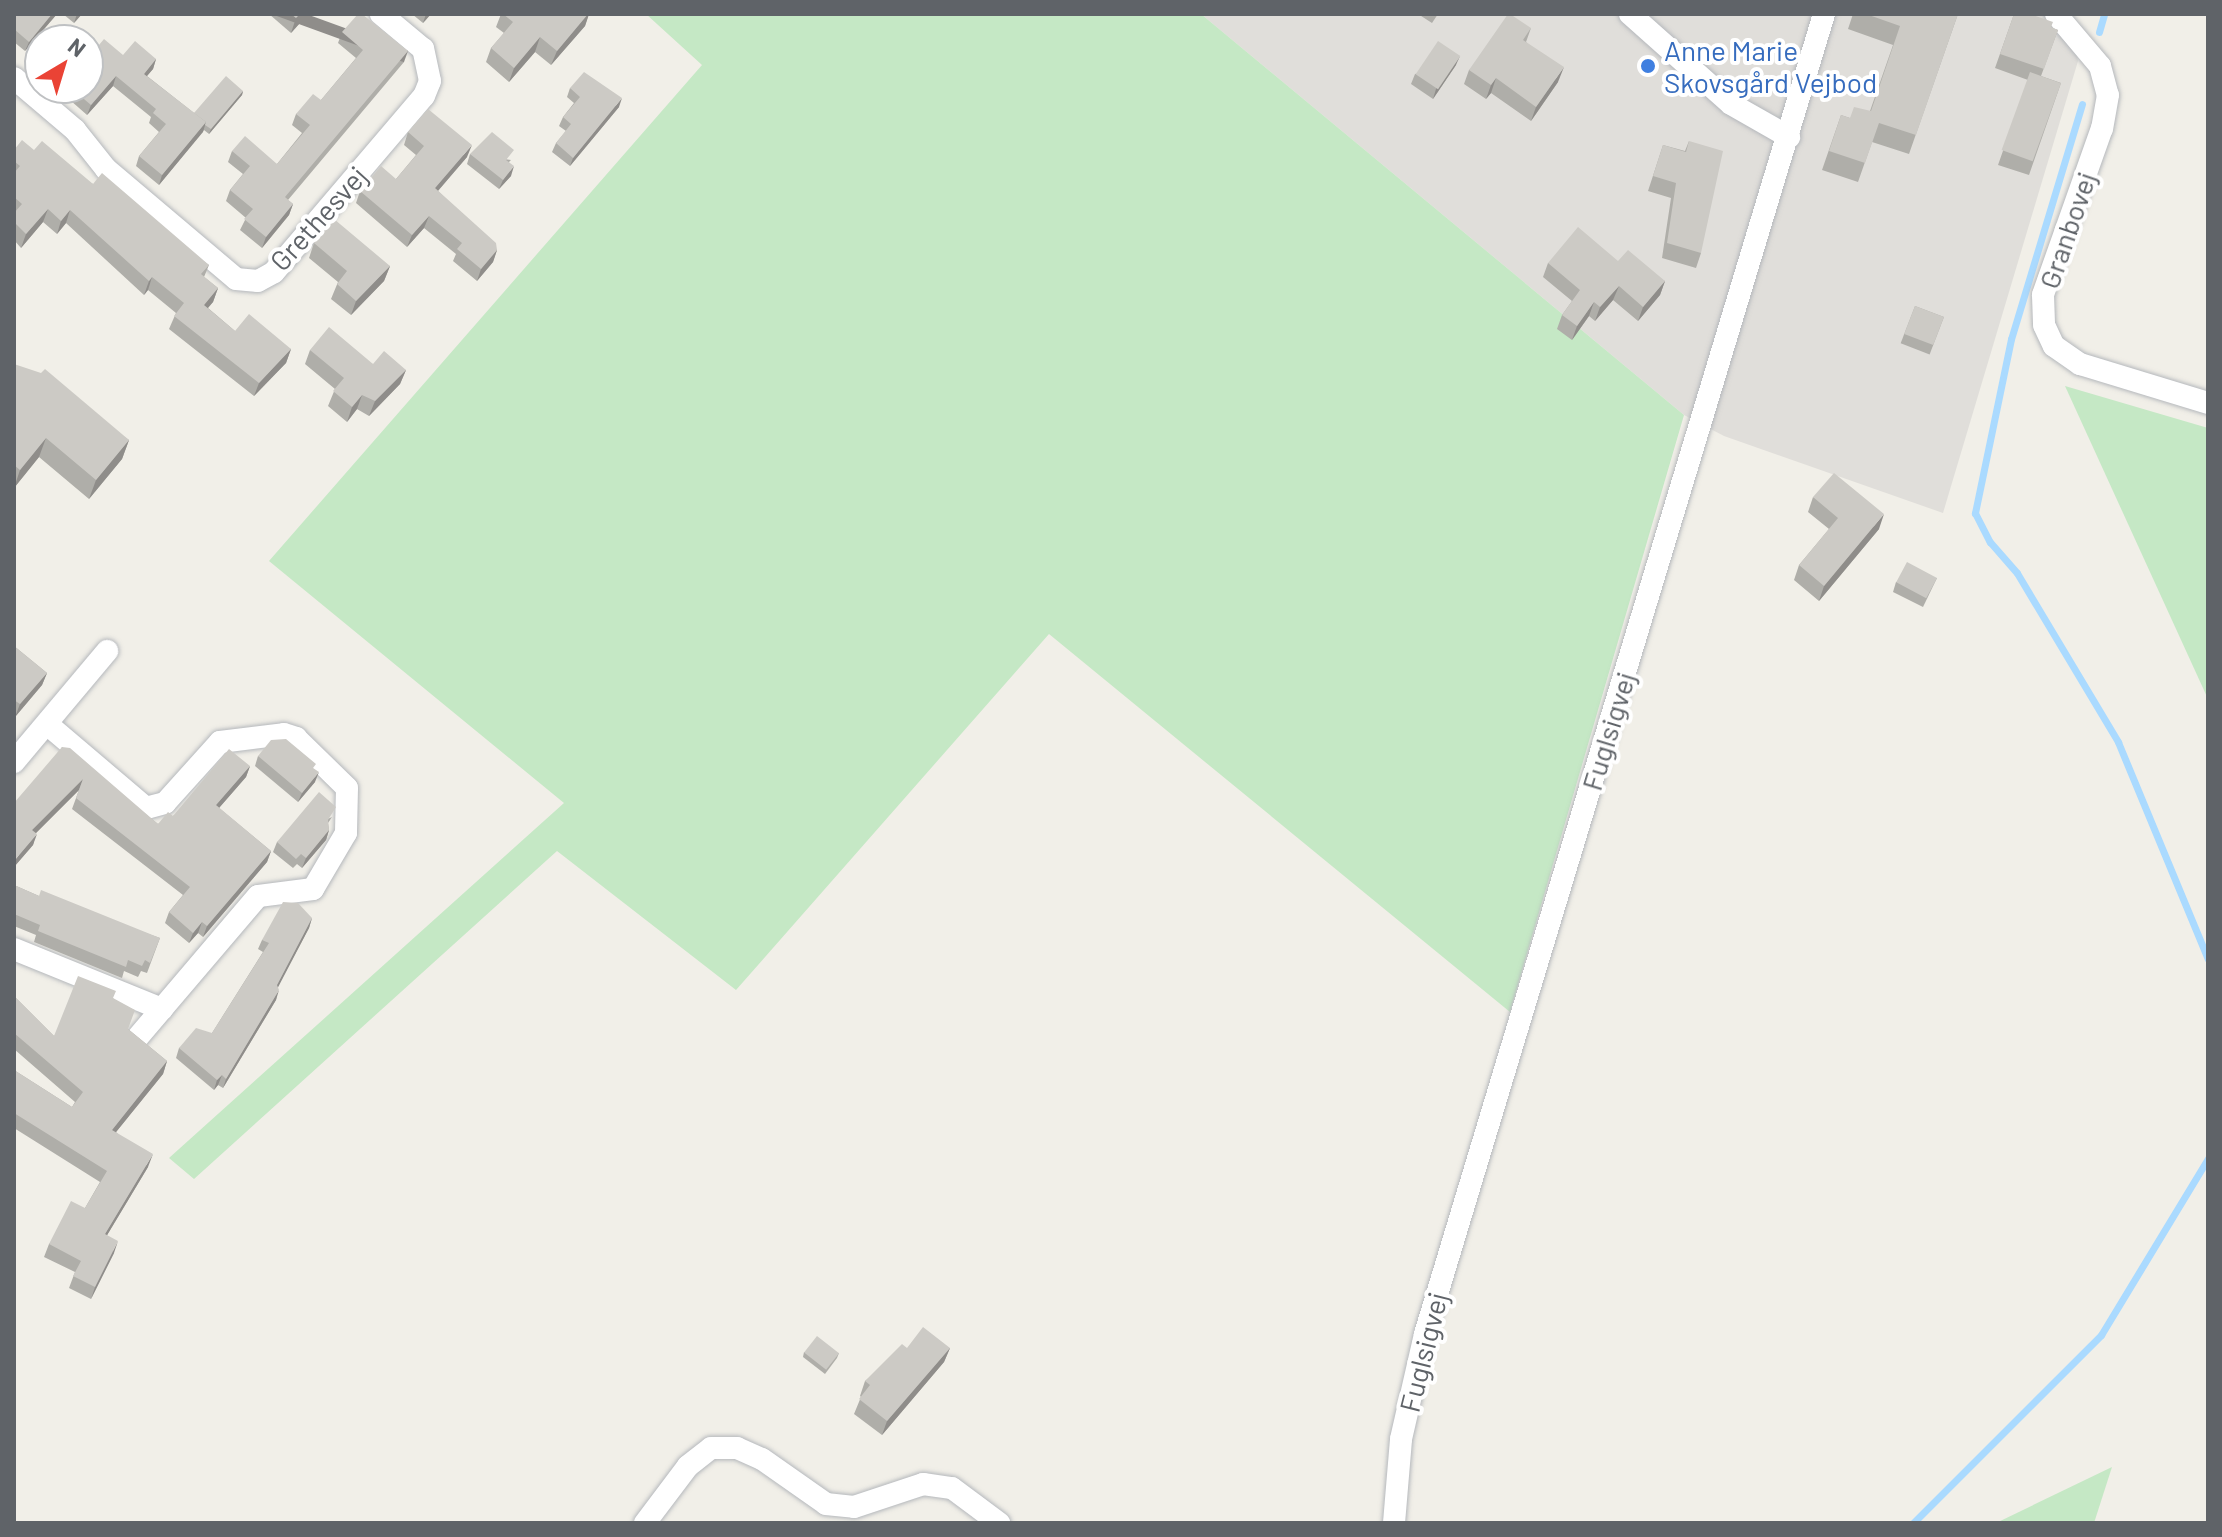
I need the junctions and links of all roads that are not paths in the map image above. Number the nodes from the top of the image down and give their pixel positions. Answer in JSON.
{"nodes":[{"id":1,"x":381,"y":14,"type":"edge"},
{"id":2,"x":1630,"y":14,"type":"edge"},
{"id":3,"x":1824,"y":14,"type":"edge"},
{"id":4,"x":2056,"y":14,"type":"edge"},
{"id":5,"x":14,"y":78,"type":"edge"},
{"id":6,"x":1789,"y":137,"type":"junction"},
{"id":7,"x":2208,"y":403,"type":"edge"},
{"id":8,"x":107,"y":651,"type":"dead end"},
{"id":9,"x":47,"y":724,"type":"junction"},
{"id":10,"x":14,"y":762,"type":"edge"},
{"id":11,"x":14,"y":949,"type":"edge"},
{"id":12,"x":162,"y":1009,"type":"junction"},
{"id":13,"x":139,"y":1036,"type":"edge"},
{"id":14,"x":645,"y":1523,"type":"edge"},
{"id":15,"x":999,"y":1523,"type":"edge"},
{"id":16,"x":1394,"y":1523,"type":"edge"}],
"edges":[{"from":1,"to":5,"type":"street","name":"Grethesvej"},
{"from":2,"to":6,"type":"street"},
{"from":3,"to":6,"type":"street","name":"Fuglsigvej"},
{"from":4,"to":7,"type":"street","name":"Granbovej"},
{"from":6,"to":16,"type":"street","name":"Fuglsigvej"},
{"from":8,"to":9,"type":"street"},
{"from":9,"to":10,"type":"street"},
{"from":9,"to":12,"type":"street"},
{"from":11,"to":12,"type":"street"},
{"from":12,"to":13,"type":"street"},
{"from":14,"to":15,"type":"street"}]}
